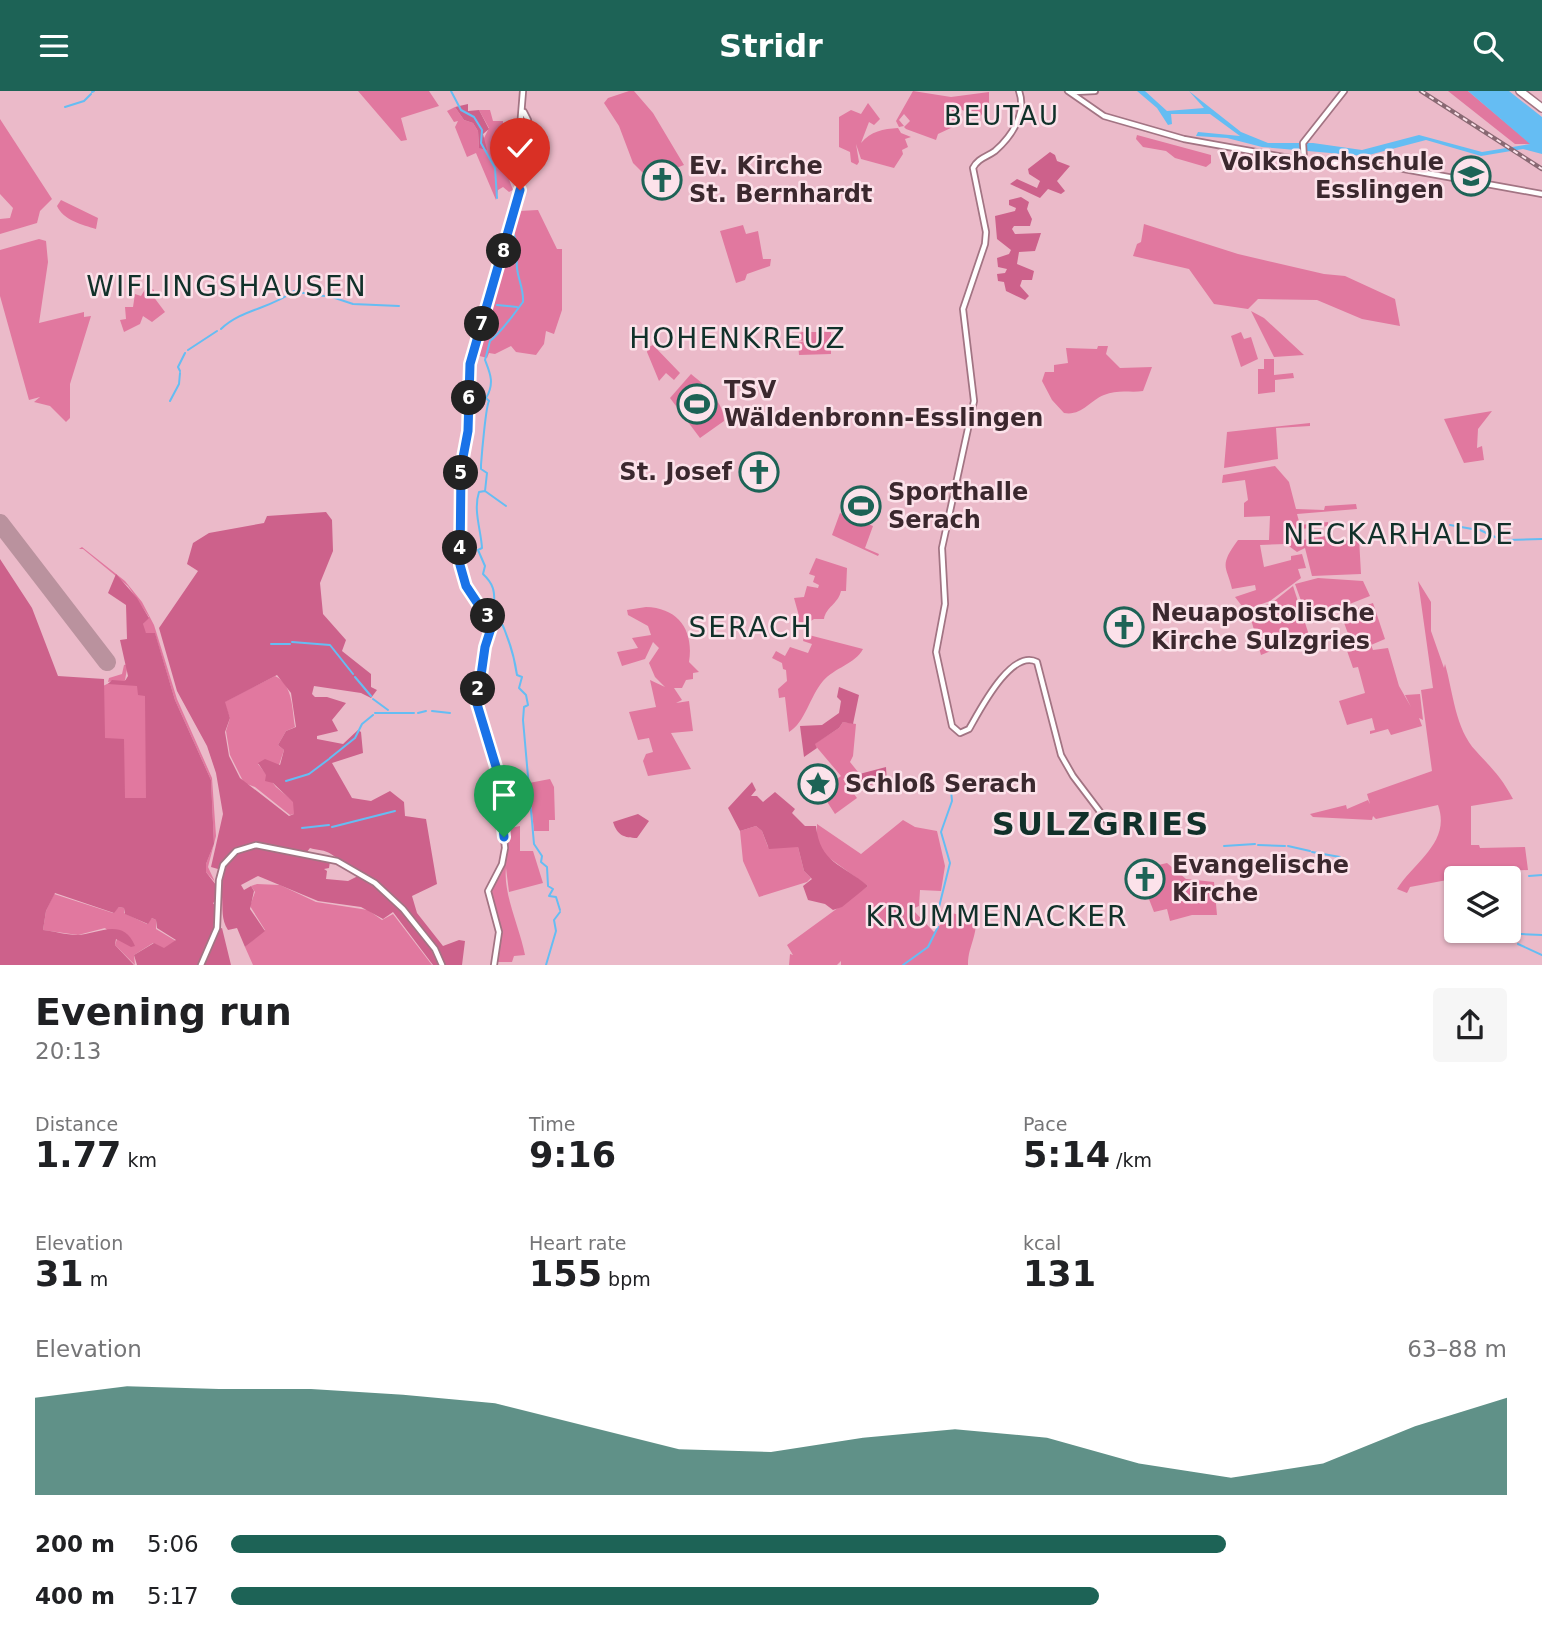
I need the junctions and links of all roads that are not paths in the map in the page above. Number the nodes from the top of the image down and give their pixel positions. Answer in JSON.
{"nodes":[{"id":1,"x":523,"y":91,"type":"edge"},
{"id":2,"x":1019,"y":91,"type":"edge"},
{"id":3,"x":1069,"y":91,"type":"edge"},
{"id":4,"x":1094,"y":91,"type":"edge"},
{"id":5,"x":1344,"y":91,"type":"edge"},
{"id":6,"x":1520,"y":91,"type":"edge"},
{"id":7,"x":1527,"y":91,"type":"edge"},
{"id":8,"x":1084,"y":92,"type":"edge"},
{"id":9,"x":1542,"y":102,"type":"edge"},
{"id":10,"x":1087,"y":103,"type":"junction"},
{"id":11,"x":1542,"y":108,"type":"edge"},
{"id":12,"x":1304,"y":152,"type":"junction"},
{"id":13,"x":1295,"y":158,"type":"junction"},
{"id":14,"x":1304,"y":160,"type":"junction"},
{"id":15,"x":1542,"y":194,"type":"edge"},
{"id":16,"x":1110,"y":825,"type":"dead end"},
{"id":17,"x":201,"y":965,"type":"edge"},
{"id":18,"x":442,"y":965,"type":"edge"},
{"id":19,"x":494,"y":965,"type":"edge"}],
"edges":[{"from":1,"to":19,"type":"main road"},
{"from":2,"to":16,"type":"main road"},
{"from":3,"to":8,"type":"main road"},
{"from":3,"to":10,"type":"main road"},
{"from":4,"to":8,"type":"main road"},
{"from":4,"to":10,"type":"main road"},
{"from":5,"to":12,"type":"main road"},
{"from":6,"to":11,"type":"highway"},
{"from":7,"to":9,"type":"highway"},
{"from":8,"to":10,"type":"main road"},
{"from":10,"to":13,"type":"main road"},
{"from":12,"to":13,"type":"main road"},
{"from":12,"to":14,"type":"main road"},
{"from":13,"to":14,"type":"main road"},
{"from":14,"to":15,"type":"main road"},
{"from":17,"to":18,"type":"main road"}]}
